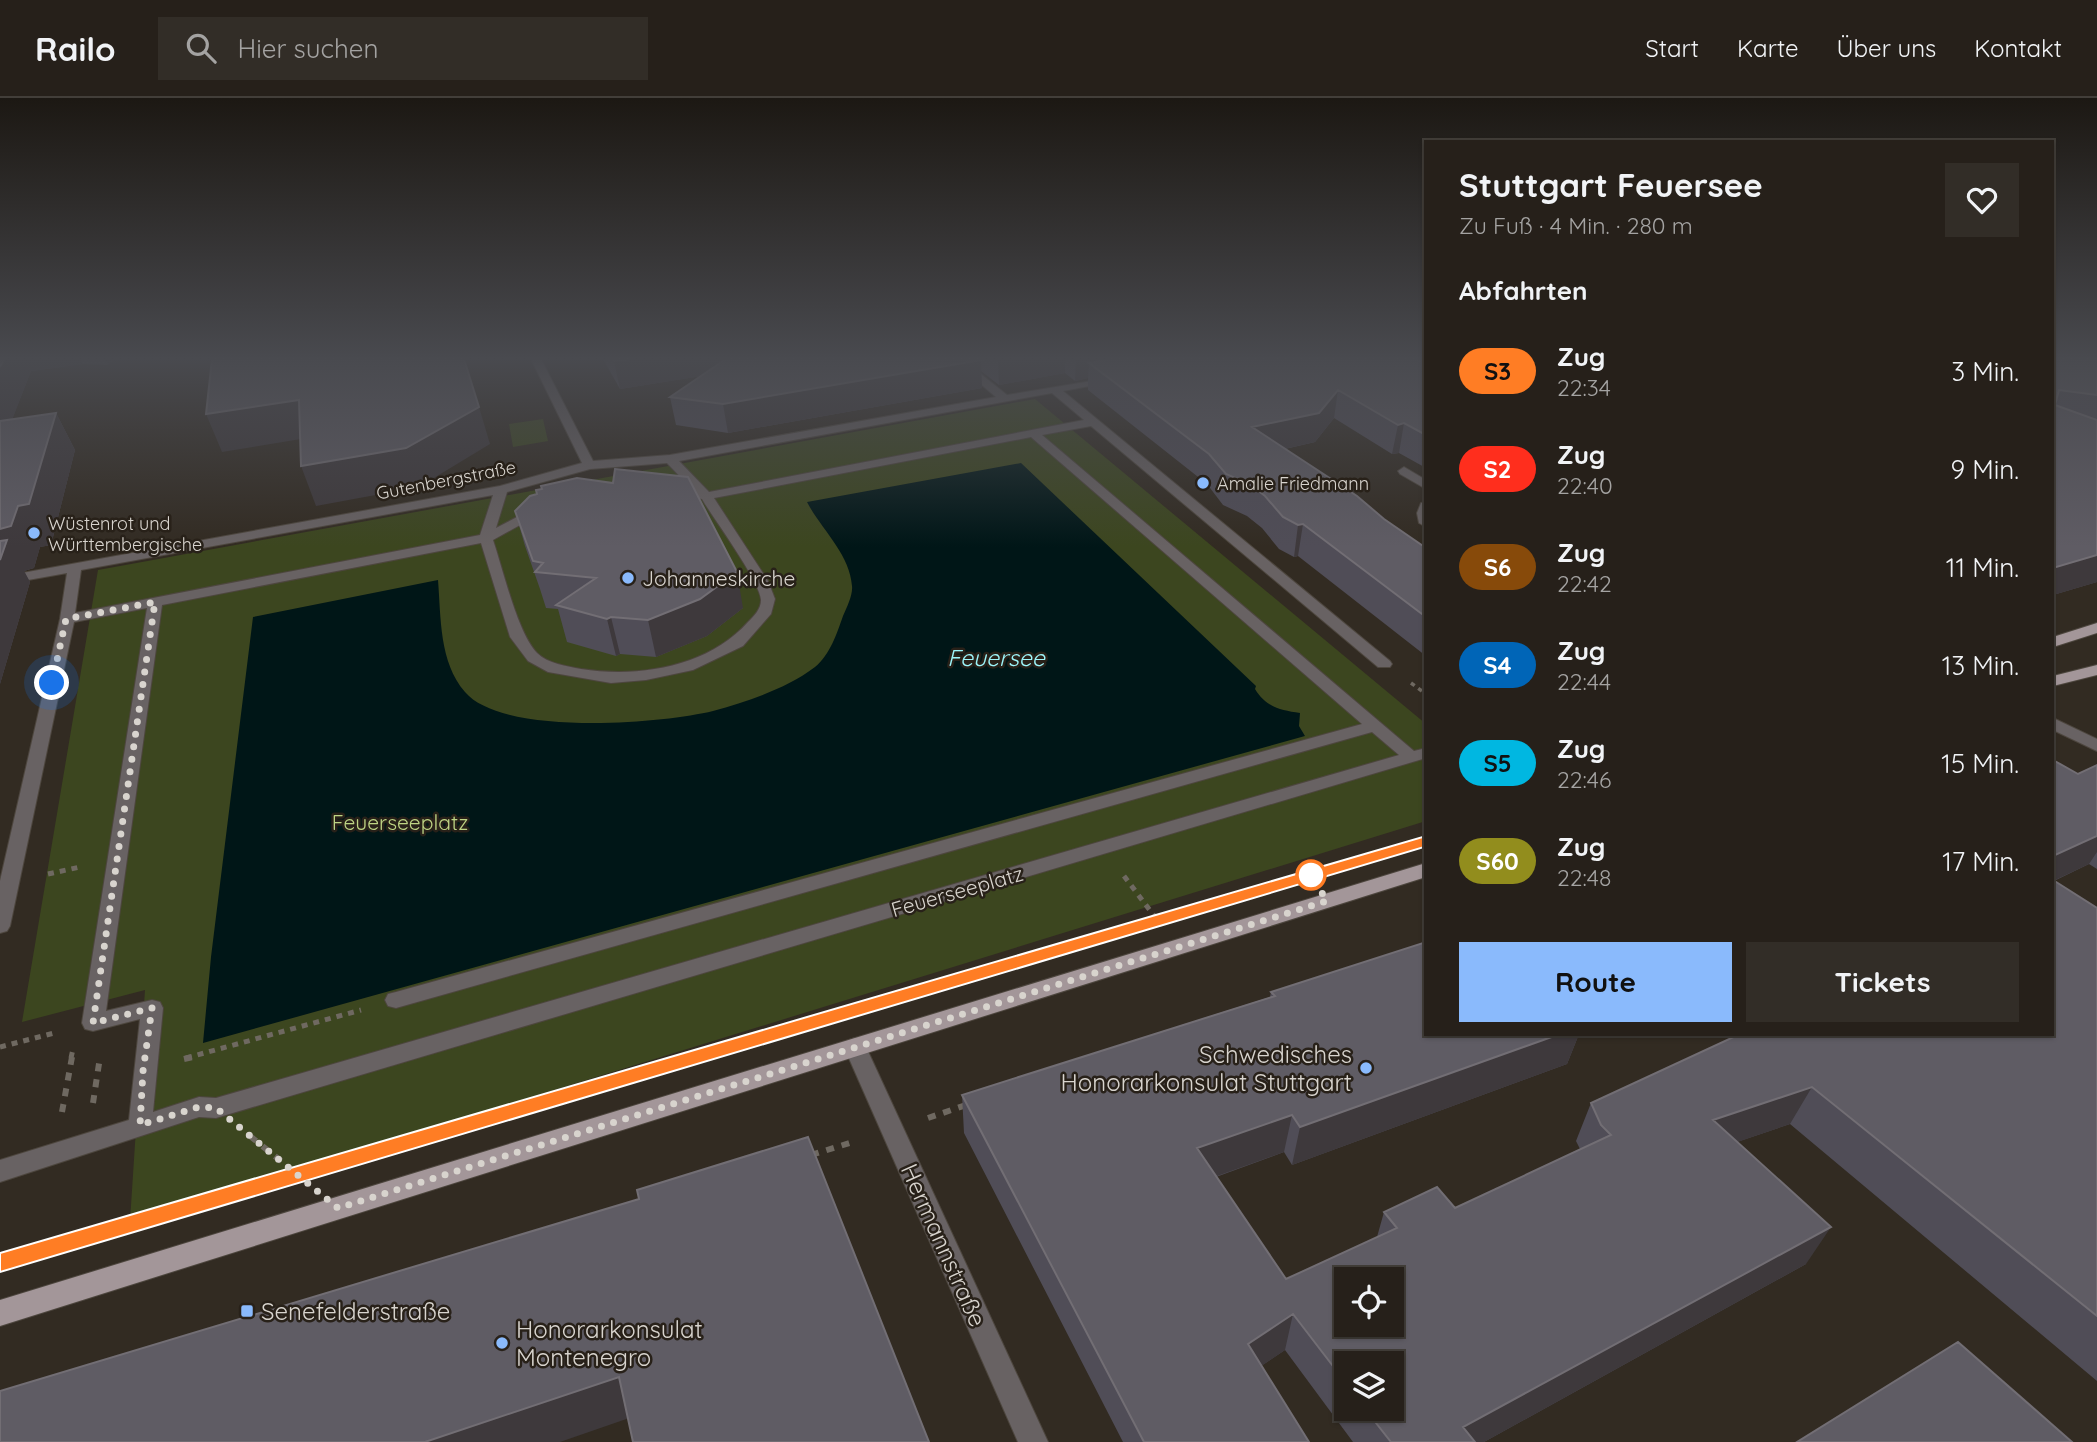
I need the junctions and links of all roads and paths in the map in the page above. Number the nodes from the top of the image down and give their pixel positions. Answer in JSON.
{"nodes":[{"id":1,"x":567,"y":422,"type":"edge"},
{"id":2,"x":874,"y":422,"type":"edge"},
{"id":3,"x":1091,"y":422,"type":"joint"},
{"id":4,"x":1033,"y":433,"type":"junction"},
{"id":5,"x":670,"y":459,"type":"junction"},
{"id":6,"x":589,"y":465,"type":"junction"},
{"id":7,"x":1404,"y":471,"type":"dead end"},
{"id":8,"x":1424,"y":484,"type":"edge"},
{"id":9,"x":665,"y":489,"type":"edge"},
{"id":10,"x":501,"y":490,"type":"junction"},
{"id":11,"x":706,"y":496,"type":"junction"},
{"id":12,"x":547,"y":507,"type":"edge"},
{"id":13,"x":486,"y":538,"type":"junction"},
{"id":14,"x":75,"y":567,"type":"junction"},
{"id":15,"x":0,"y":581,"type":"edge"},
{"id":16,"x":155,"y":602,"type":"junction"},
{"id":17,"x":66,"y":619,"type":"junction"},
{"id":18,"x":2097,"y":628,"type":"edge"},
{"id":19,"x":2054,"y":642,"type":"edge"},
{"id":20,"x":1384,"y":664,"type":"dead end"},
{"id":21,"x":2097,"y":670,"type":"edge"},
{"id":22,"x":2054,"y":681,"type":"edge"},
{"id":23,"x":2054,"y":724,"type":"edge"},
{"id":24,"x":1374,"y":726,"type":"junction"},
{"id":25,"x":2097,"y":746,"type":"edge"},
{"id":26,"x":1419,"y":755,"type":"edge"},
{"id":27,"x":1103,"y":848,"type":"junction"},
{"id":28,"x":118,"y":858,"type":"junction"},
{"id":29,"x":1424,"y":871,"type":"edge"},
{"id":30,"x":9,"y":883,"type":"junction"},
{"id":31,"x":0,"y":926,"type":"edge"},
{"id":32,"x":1178,"y":947,"type":"junction"},
{"id":33,"x":396,"y":1000,"type":"dead end"},
{"id":34,"x":351,"y":1013,"type":"dead end"},
{"id":35,"x":97,"y":1033,"type":"junction"},
{"id":36,"x":855,"y":1047,"type":"junction"},
{"id":37,"x":0,"y":1048,"type":"edge"},
{"id":38,"x":218,"y":1050,"type":"dead end"},
{"id":39,"x":72,"y":1051,"type":"dead end"},
{"id":40,"x":970,"y":1104,"type":"edge"},
{"id":41,"x":216,"y":1108,"type":"junction"},
{"id":42,"x":92,"y":1109,"type":"dead end"},
{"id":43,"x":61,"y":1118,"type":"dead end"},
{"id":44,"x":140,"y":1125,"type":"junction"},
{"id":45,"x":892,"y":1130,"type":"junction"},
{"id":46,"x":799,"y":1159,"type":"edge"},
{"id":47,"x":0,"y":1171,"type":"edge"},
{"id":48,"x":338,"y":1208,"type":"junction"},
{"id":49,"x":0,"y":1313,"type":"edge"},
{"id":50,"x":1033,"y":1442,"type":"edge"}],
"edges":[{"from":1,"to":6,"type":"street"},
{"from":2,"to":5,"type":"street","name":"Gutenbergstraße"},
{"from":3,"to":4,"type":"street"},
{"from":3,"to":20,"type":"street"},
{"from":4,"to":11,"type":"street"},
{"from":4,"to":24,"type":"street","name":"Feuerseeplatz"},
{"from":5,"to":6,"type":"street","name":"Gutenbergstraße"},
{"from":5,"to":11,"type":"street"},
{"from":6,"to":10,"type":"street","name":"Gutenbergstraße"},
{"from":7,"to":8,"type":"street"},
{"from":9,"to":11,"type":"street"},
{"from":10,"to":13,"type":"street"},
{"from":10,"to":14,"type":"street","name":"Gutenbergstraße"},
{"from":11,"to":13,"type":"street"},
{"from":12,"to":13,"type":"street"},
{"from":13,"to":16,"type":"street"},
{"from":14,"to":15,"type":"street","name":"Gutenbergstraße"},
{"from":14,"to":17,"type":"street"},
{"from":16,"to":17,"type":"street"},
{"from":16,"to":28,"type":"street"},
{"from":17,"to":30,"type":"street"},
{"from":18,"to":19,"type":"main road"},
{"from":21,"to":22,"type":"main road"},
{"from":23,"to":25,"type":"street"},
{"from":24,"to":26,"type":"street","name":"Feuerseeplatz"},
{"from":24,"to":33,"type":"street"},
{"from":26,"to":27,"type":"street","name":"Feuerseeplatz"},
{"from":27,"to":32,"type":"path"},
{"from":27,"to":41,"type":"street","name":"Feuerseeplatz"},
{"from":28,"to":30,"type":"path"},
{"from":28,"to":35,"type":"street"},
{"from":29,"to":32,"type":"main road"},
{"from":30,"to":31,"type":"street"},
{"from":32,"to":36,"type":"main road"},
{"from":34,"to":38,"type":"path"},
{"from":35,"to":37,"type":"path"},
{"from":35,"to":42,"type":"path"},
{"from":35,"to":44,"type":"street"},
{"from":36,"to":45,"type":"street","name":"Hermannstraße"},
{"from":36,"to":48,"type":"main road"},
{"from":39,"to":43,"type":"path"},
{"from":40,"to":45,"type":"path"},
{"from":41,"to":44,"type":"street","name":"Feuerseeplatz"},
{"from":41,"to":48,"type":"path"},
{"from":44,"to":47,"type":"street","name":"Feuerseeplatz"},
{"from":45,"to":46,"type":"path"},
{"from":45,"to":50,"type":"street","name":"Hermannstraße"},
{"from":48,"to":49,"type":"main road"}]}
